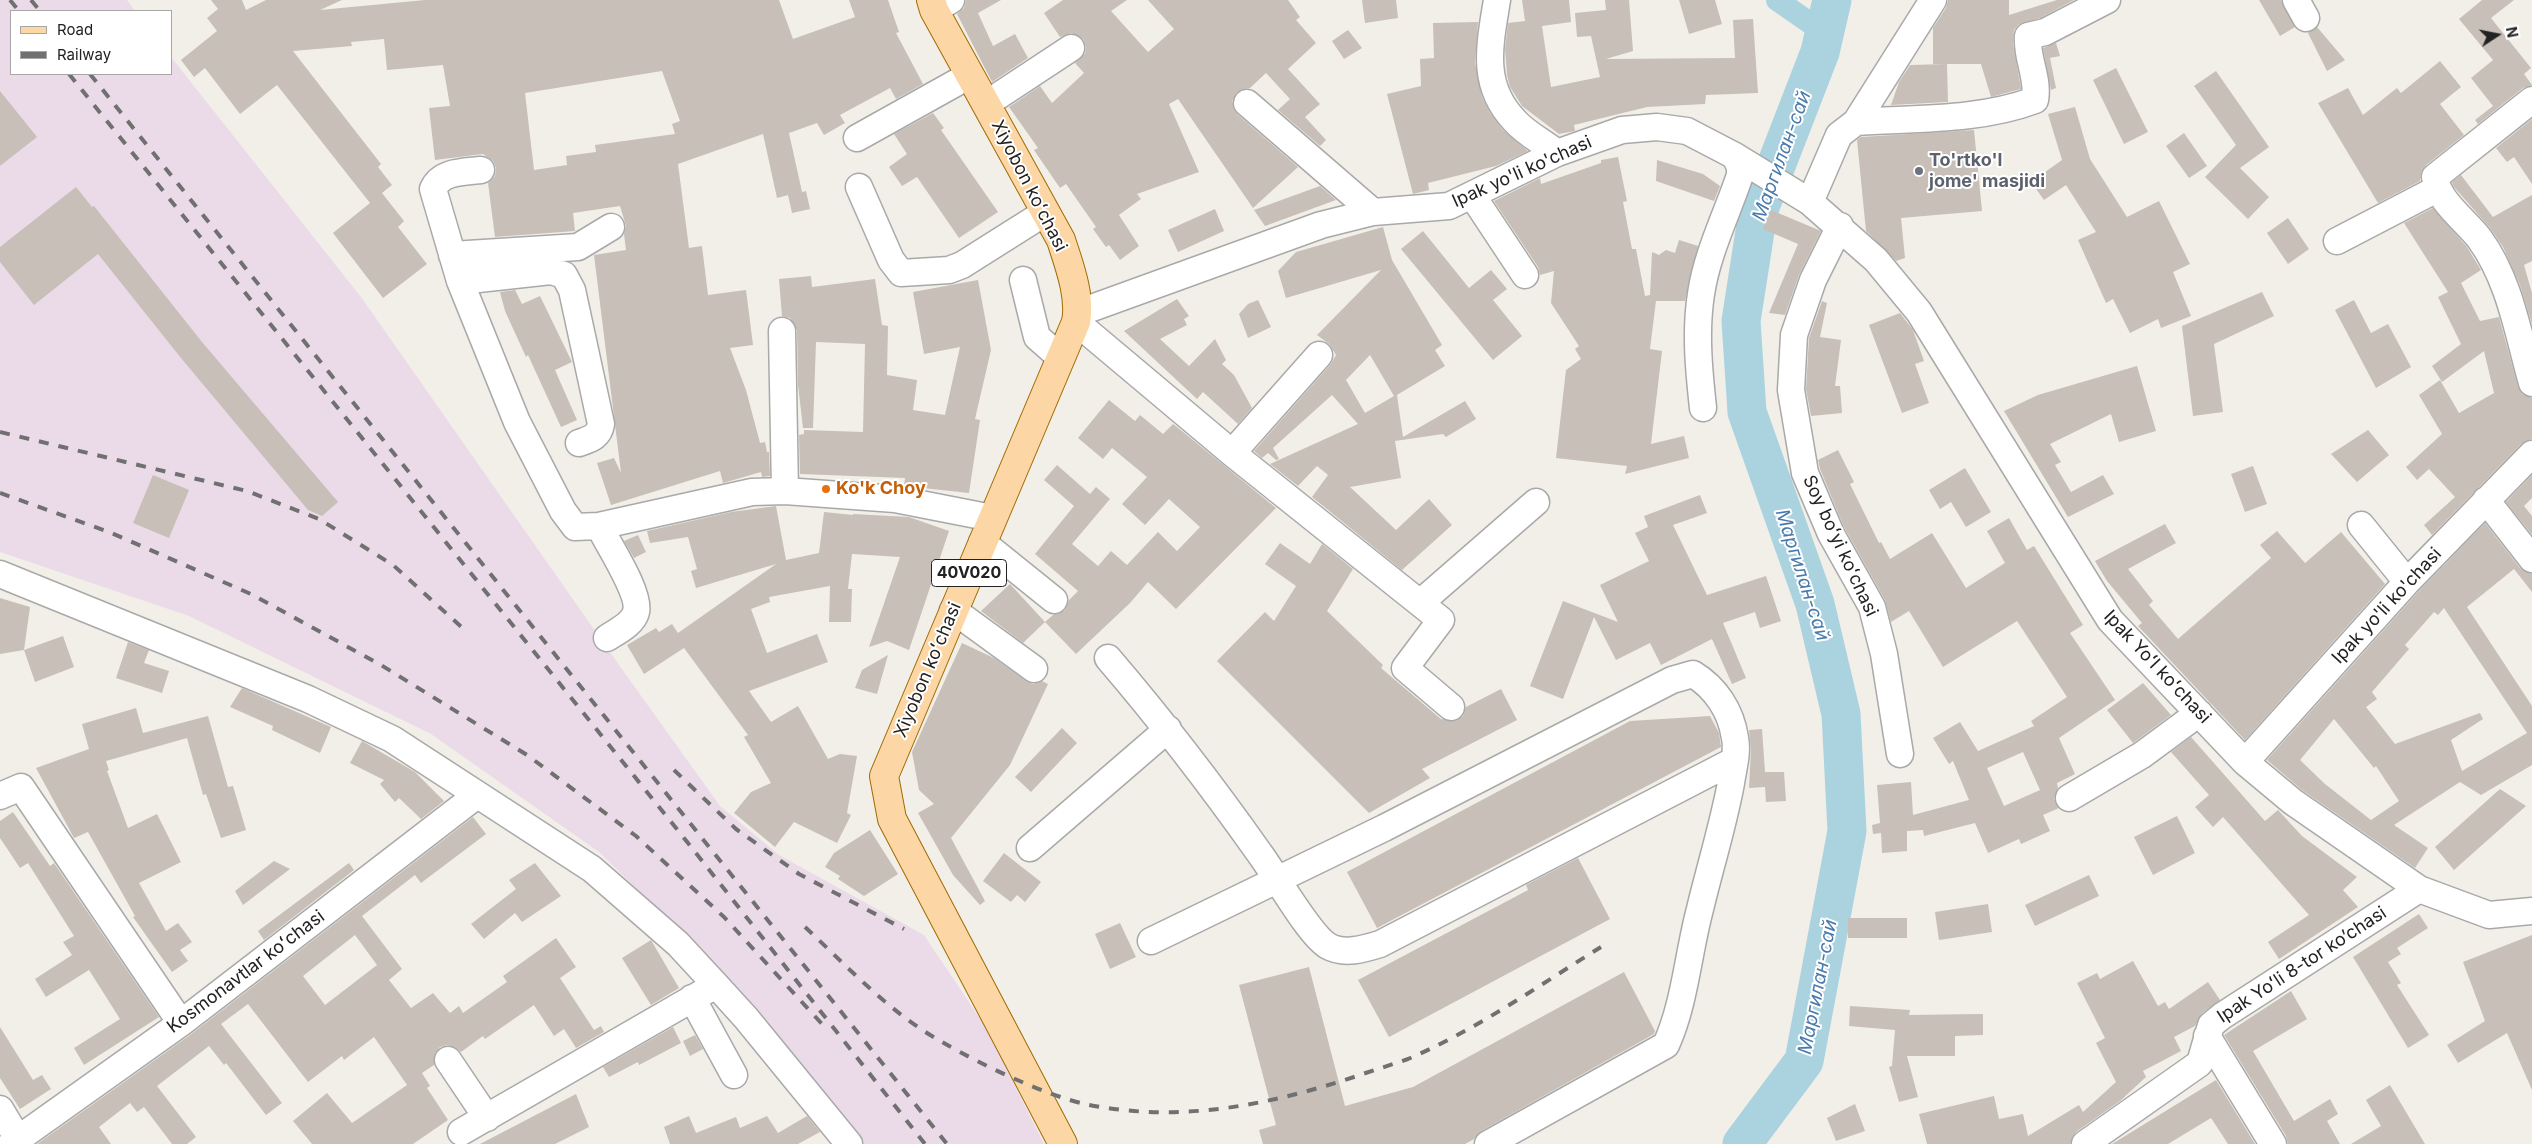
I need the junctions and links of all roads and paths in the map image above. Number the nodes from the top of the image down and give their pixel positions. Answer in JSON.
{"nodes":[{"id":1,"x":1497,"y":0,"type":"edge"},
{"id":2,"x":1933,"y":0,"type":"edge"},
{"id":3,"x":2107,"y":0,"type":"edge"},
{"id":4,"x":939,"y":3,"type":"edge"},
{"id":5,"x":1071,"y":48,"type":"dead end"},
{"id":6,"x":970,"y":75,"type":"junction"},
{"id":7,"x":2532,"y":100,"type":"edge"},
{"id":8,"x":1247,"y":103,"type":"dead end"},
{"id":9,"x":986,"y":104,"type":"junction"},
{"id":10,"x":1856,"y":122,"type":"junction"},
{"id":11,"x":857,"y":138,"type":"dead end"},
{"id":12,"x":1557,"y":153,"type":"junction"},
{"id":13,"x":1735,"y":156,"type":"junction"},
{"id":14,"x":481,"y":170,"type":"dead end"},
{"id":15,"x":859,"y":187,"type":"dead end"},
{"id":16,"x":1785,"y":187,"type":"joint"},
{"id":17,"x":2437,"y":189,"type":"junction"},
{"id":18,"x":1472,"y":195,"type":"junction"},
{"id":19,"x":1810,"y":202,"type":"junction"},
{"id":20,"x":1046,"y":212,"type":"junction"},
{"id":21,"x":1372,"y":212,"type":"junction"},
{"id":22,"x":1840,"y":226,"type":"junction"},
{"id":23,"x":611,"y":227,"type":"dead end"},
{"id":24,"x":2337,"y":241,"type":"dead end"},
{"id":25,"x":452,"y":255,"type":"junction"},
{"id":26,"x":1525,"y":275,"type":"dead end"},
{"id":27,"x":1024,"y":280,"type":"dead end"},
{"id":28,"x":460,"y":282,"type":"junction"},
{"id":29,"x":1077,"y":318,"type":"junction"},
{"id":30,"x":782,"y":331,"type":"dead end"},
{"id":31,"x":1318,"y":356,"type":"dead end"},
{"id":32,"x":1061,"y":358,"type":"junction"},
{"id":33,"x":2532,"y":383,"type":"edge"},
{"id":34,"x":1704,"y":408,"type":"dead end"},
{"id":35,"x":579,"y":444,"type":"dead end"},
{"id":36,"x":1232,"y":453,"type":"junction"},
{"id":37,"x":2532,"y":454,"type":"edge"},
{"id":38,"x":785,"y":491,"type":"junction"},
{"id":39,"x":2486,"y":500,"type":"junction"},
{"id":40,"x":1536,"y":502,"type":"dead end"},
{"id":41,"x":2362,"y":525,"type":"dead end"},
{"id":42,"x":599,"y":526,"type":"junction"},
{"id":43,"x":987,"y":530,"type":"junction"},
{"id":44,"x":2532,"y":559,"type":"edge"},
{"id":45,"x":0,"y":574,"type":"edge"},
{"id":46,"x":2407,"y":582,"type":"junction"},
{"id":47,"x":1054,"y":600,"type":"dead end"},
{"id":48,"x":1420,"y":603,"type":"junction"},
{"id":49,"x":953,"y":610,"type":"junction"},
{"id":50,"x":607,"y":638,"type":"dead end"},
{"id":51,"x":1108,"y":658,"type":"dead end"},
{"id":52,"x":1034,"y":670,"type":"dead end"},
{"id":53,"x":1451,"y":707,"type":"dead end"},
{"id":54,"x":2199,"y":712,"type":"junction"},
{"id":55,"x":1168,"y":729,"type":"junction"},
{"id":56,"x":1900,"y":754,"type":"dead end"},
{"id":57,"x":1735,"y":760,"type":"junction"},
{"id":58,"x":2245,"y":762,"type":"junction"},
{"id":59,"x":477,"y":795,"type":"junction"},
{"id":60,"x":0,"y":796,"type":"edge"},
{"id":61,"x":2069,"y":798,"type":"dead end"},
{"id":62,"x":1030,"y":848,"type":"dead end"},
{"id":63,"x":1278,"y":878,"type":"junction"},
{"id":64,"x":2419,"y":890,"type":"junction"},
{"id":65,"x":2532,"y":911,"type":"edge"},
{"id":66,"x":1151,"y":941,"type":"dead end"},
{"id":67,"x":716,"y":985,"type":"junction"},
{"id":68,"x":692,"y":998,"type":"junction"},
{"id":69,"x":181,"y":1023,"type":"junction"},
{"id":70,"x":2207,"y":1036,"type":"junction"},
{"id":71,"x":448,"y":1060,"type":"dead end"},
{"id":72,"x":734,"y":1075,"type":"dead end"},
{"id":73,"x":0,"y":1109,"type":"edge"},
{"id":74,"x":487,"y":1118,"type":"junction"},
{"id":75,"x":461,"y":1132,"type":"dead end"},
{"id":76,"x":14,"y":1141,"type":"edge"},
{"id":77,"x":849,"y":1144,"type":"edge"},
{"id":78,"x":1063,"y":1144,"type":"edge"},
{"id":79,"x":1488,"y":1144,"type":"edge"},
{"id":80,"x":2085,"y":1144,"type":"edge"},
{"id":81,"x":2273,"y":1144,"type":"edge"}],
"edges":[{"from":1,"to":12,"type":"street"},
{"from":2,"to":10,"type":"street"},
{"from":3,"to":10,"type":"street"},
{"from":4,"to":6,"type":"main road","name":"Xiyobon koʻchasi"},
{"from":5,"to":9,"type":"street"},
{"from":6,"to":9,"type":"main road","name":"Xiyobon koʻchasi"},
{"from":6,"to":11,"type":"street"},
{"from":7,"to":17,"type":"street"},
{"from":8,"to":21,"type":"street"},
{"from":9,"to":20,"type":"main road","name":"Xiyobon koʻchasi"},
{"from":10,"to":19,"type":"street"},
{"from":12,"to":13,"type":"street","name":"Ipak yo'li ko'chasi"},
{"from":12,"to":18,"type":"street","name":"Ipak yo'li ko'chasi"},
{"from":13,"to":16,"type":"street","name":"Ipak yo'li ko'chasi"},
{"from":13,"to":34,"type":"street"},
{"from":14,"to":25,"type":"street"},
{"from":15,"to":20,"type":"street"},
{"from":16,"to":19,"type":"street","name":"Ipak Yoʻl koʻchasi"},
{"from":17,"to":24,"type":"street"},
{"from":17,"to":33,"type":"street"},
{"from":18,"to":21,"type":"street","name":"Ipak yo'li ko'chasi"},
{"from":18,"to":26,"type":"street"},
{"from":19,"to":22,"type":"street","name":"Ipak Yoʻl koʻchasi"},
{"from":20,"to":29,"type":"main road","name":"Xiyobon koʻchasi"},
{"from":21,"to":29,"type":"street","name":"Ipak yo'li ko'chasi"},
{"from":22,"to":54,"type":"street","name":"Ipak Yoʻl koʻchasi"},
{"from":22,"to":56,"type":"street","name":"Soy boʻyi koʻchasi"},
{"from":23,"to":25,"type":"street"},
{"from":25,"to":28,"type":"street"},
{"from":27,"to":32,"type":"street"},
{"from":28,"to":35,"type":"street"},
{"from":28,"to":42,"type":"street"},
{"from":29,"to":32,"type":"main road","name":"Xiyobon koʻchasi","number":"40V020"},
{"from":29,"to":36,"type":"street"},
{"from":30,"to":38,"type":"street"},
{"from":31,"to":36,"type":"street"},
{"from":32,"to":43,"type":"main road","name":"Xiyobon koʻchasi","number":"40V020"},
{"from":36,"to":48,"type":"street"},
{"from":37,"to":39,"type":"street","name":"Ipak yo'li ko'chasi"},
{"from":38,"to":42,"type":"street"},
{"from":38,"to":43,"type":"street"},
{"from":39,"to":44,"type":"street"},
{"from":39,"to":46,"type":"street","name":"Ipak yo'li ko'chasi"},
{"from":40,"to":48,"type":"street"},
{"from":41,"to":46,"type":"street"},
{"from":42,"to":50,"type":"street"},
{"from":43,"to":47,"type":"street"},
{"from":43,"to":49,"type":"main road","name":"Xiyobon koʻchasi","number":"40V020"},
{"from":45,"to":59,"type":"street"},
{"from":46,"to":58,"type":"street","name":"Ipak yo'li ko'chasi"},
{"from":48,"to":53,"type":"street"},
{"from":49,"to":52,"type":"street"},
{"from":49,"to":78,"type":"main road","name":"Xiyobon koʻchasi","number":"40V020"},
{"from":51,"to":55,"type":"street"},
{"from":54,"to":58,"type":"street","name":"Ipak Yoʻl koʻchasi"},
{"from":54,"to":61,"type":"street"},
{"from":55,"to":62,"type":"street"},
{"from":55,"to":63,"type":"street"},
{"from":57,"to":63,"type":"street"},
{"from":57,"to":63,"type":"street"},
{"from":57,"to":79,"type":"street"},
{"from":58,"to":64,"type":"street","name":"Ipak Yoʻl koʻchasi"},
{"from":59,"to":67,"type":"street"},
{"from":59,"to":69,"type":"street","name":"Kosmonavtlar koʻchasi"},
{"from":60,"to":69,"type":"street"},
{"from":63,"to":66,"type":"street"},
{"from":64,"to":65,"type":"street","name":"Ipak Yoʻl koʻchasi"},
{"from":64,"to":70,"type":"street","name":"Ipak Yoʻli 8-tor koʼchasi"},
{"from":67,"to":68,"type":"street"},
{"from":67,"to":77,"type":"street"},
{"from":68,"to":72,"type":"street"},
{"from":68,"to":74,"type":"street"},
{"from":69,"to":76,"type":"street","name":"Kosmonavtlar koʻchasi"},
{"from":70,"to":80,"type":"street","name":"Ipak Yoʻli 8-tor koʼchasi"},
{"from":70,"to":81,"type":"street"},
{"from":71,"to":74,"type":"street"},
{"from":73,"to":76,"type":"street"},
{"from":74,"to":75,"type":"street"}]}
